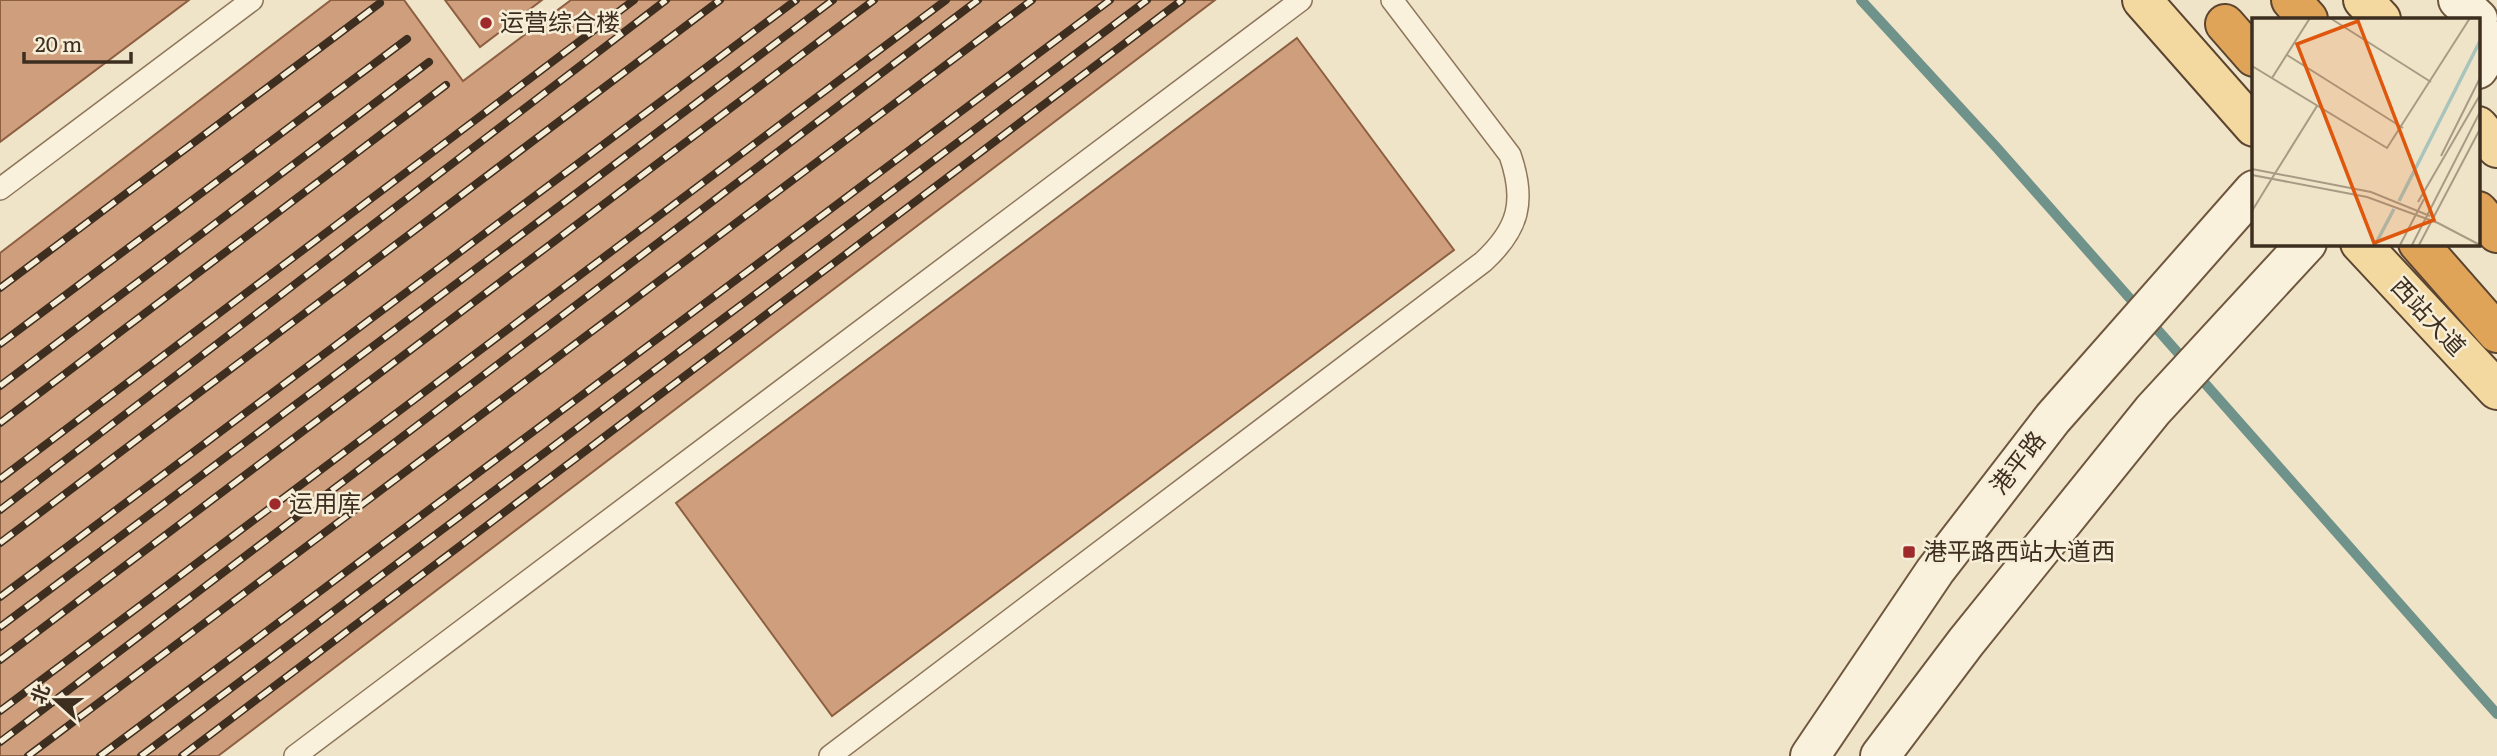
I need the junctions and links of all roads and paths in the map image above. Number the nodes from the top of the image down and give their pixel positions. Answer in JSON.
{"nodes":[{"id":1,"x":252,"y":0,"type":"edge"},
{"id":2,"x":1301,"y":0,"type":"edge"},
{"id":3,"x":1392,"y":0,"type":"edge"},
{"id":4,"x":2142,"y":0,"type":"edge"},
{"id":5,"x":2291,"y":0,"type":"edge"},
{"id":6,"x":2363,"y":0,"type":"edge"},
{"id":7,"x":2458,"y":0,"type":"edge"},
{"id":8,"x":2307,"y":18,"type":"edge"},
{"id":9,"x":2380,"y":18,"type":"edge"},
{"id":10,"x":2475,"y":18,"type":"edge"},
{"id":11,"x":2225,"y":24,"type":"dead end"},
{"id":12,"x":2486,"y":29,"type":"edge"},
{"id":13,"x":2252,"y":55,"type":"edge"},
{"id":14,"x":2480,"y":59,"type":"edge"},
{"id":15,"x":2252,"y":125,"type":"edge"},
{"id":16,"x":2480,"y":128,"type":"edge"},
{"id":17,"x":2497,"y":148,"type":"edge"},
{"id":18,"x":0,"y":189,"type":"edge"},
{"id":19,"x":2252,"y":192,"type":"edge"},
{"id":20,"x":2480,"y":213,"type":"edge"},
{"id":21,"x":2497,"y":233,"type":"edge"},
{"id":22,"x":2305,"y":245,"type":"edge"},
{"id":23,"x":2362,"y":245,"type":"edge"},
{"id":24,"x":2420,"y":245,"type":"edge"},
{"id":25,"x":2497,"y":333,"type":"edge"},
{"id":26,"x":2497,"y":390,"type":"edge"},
{"id":27,"x":295,"y":756,"type":"edge"},
{"id":28,"x":830,"y":756,"type":"edge"},
{"id":29,"x":1810,"y":756,"type":"edge"},
{"id":30,"x":1880,"y":756,"type":"edge"}],
"edges":[{"from":1,"to":18,"type":"lane"},
{"from":2,"to":27,"type":"lane"},
{"from":3,"to":28,"type":"lane"},
{"from":4,"to":15,"type":"main road"},
{"from":5,"to":8,"type":"highway"},
{"from":6,"to":9,"type":"main road"},
{"from":7,"to":10,"type":"street"},
{"from":11,"to":13,"type":"highway"},
{"from":12,"to":14,"type":"street"},
{"from":16,"to":17,"type":"main road"},
{"from":19,"to":29,"type":"street","name":"港平路"},
{"from":20,"to":21,"type":"highway"},
{"from":22,"to":30,"type":"street"},
{"from":23,"to":26,"type":"main road","name":"西站大道"},
{"from":24,"to":25,"type":"highway"}]}
